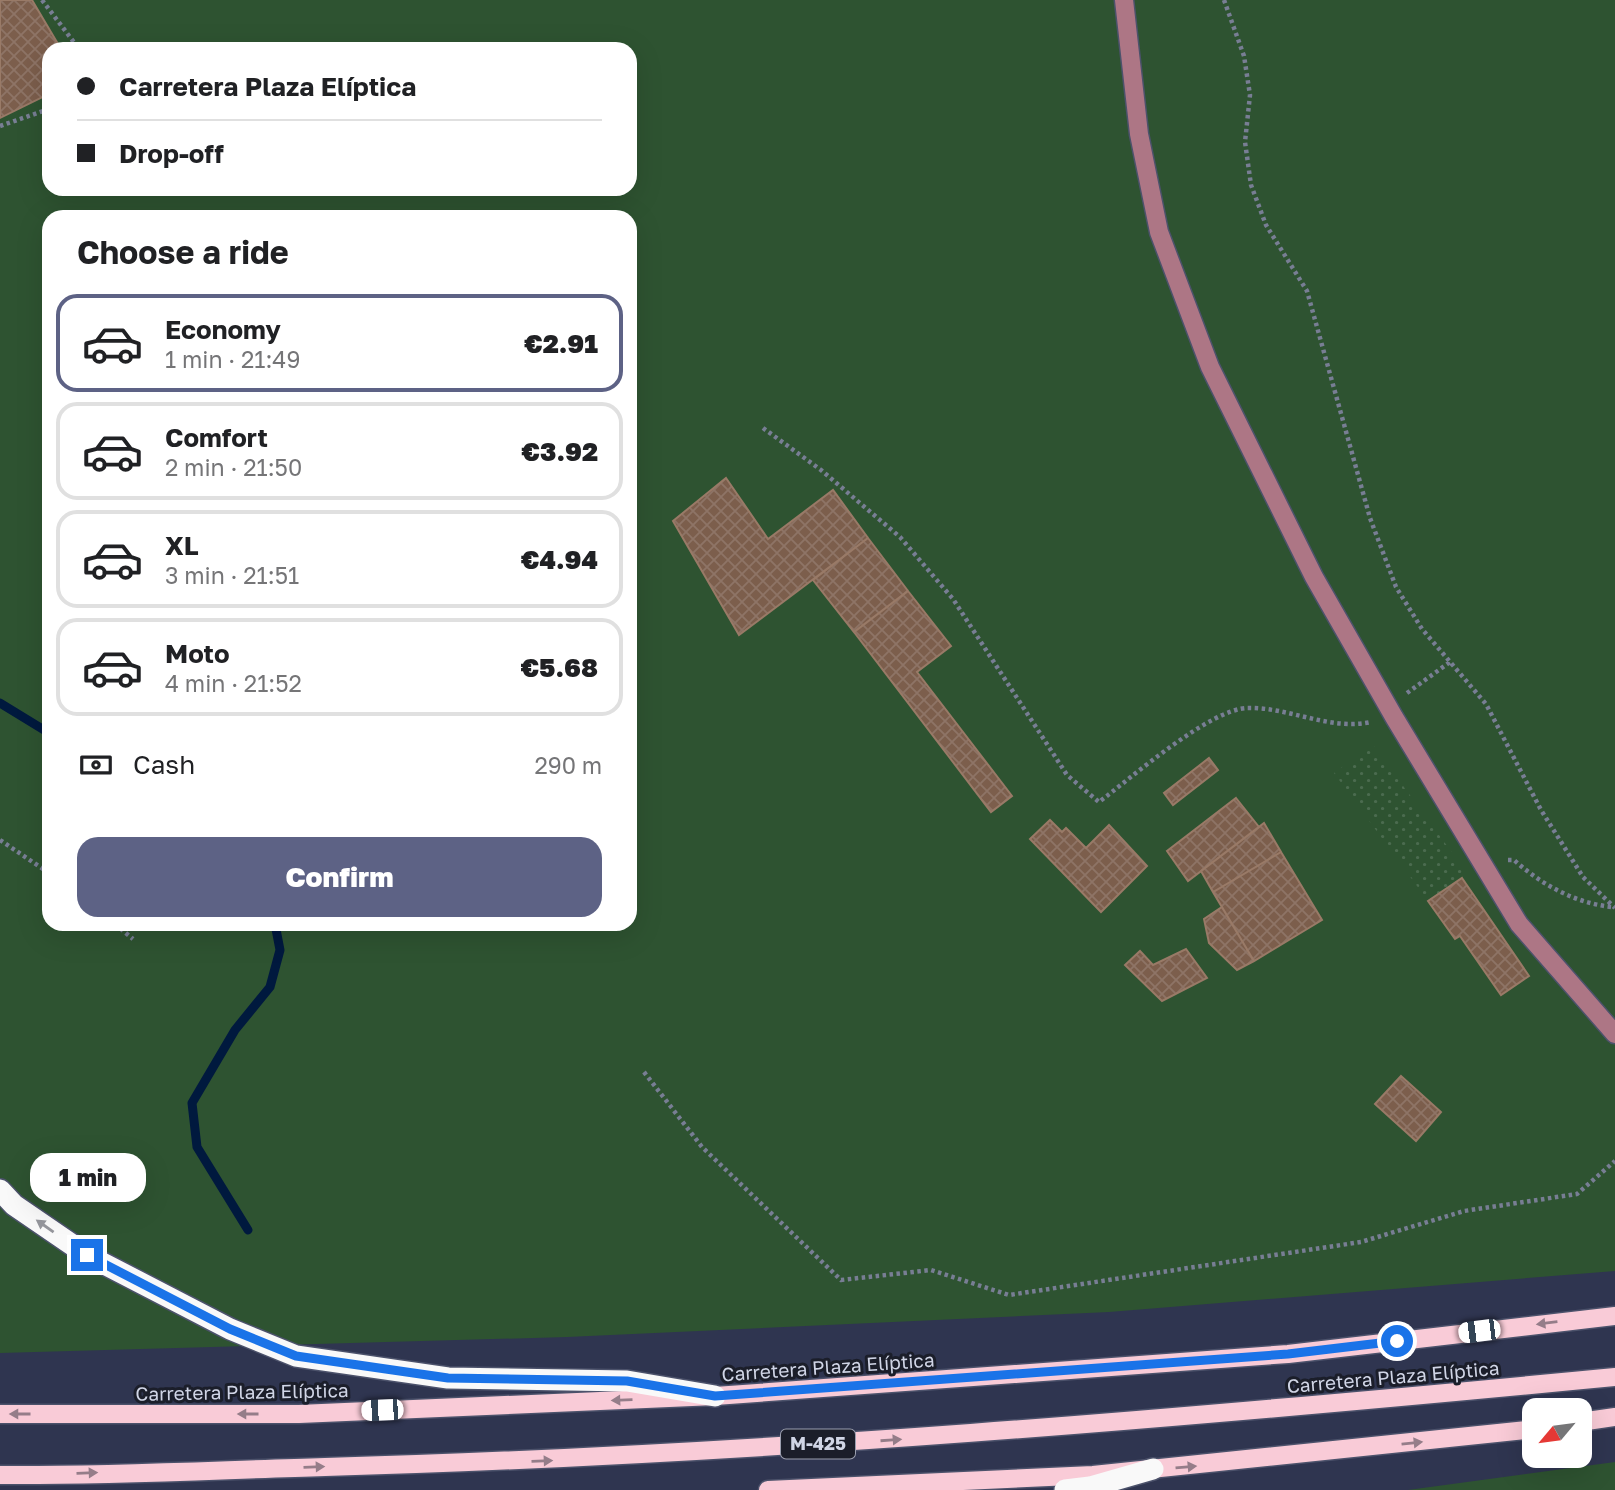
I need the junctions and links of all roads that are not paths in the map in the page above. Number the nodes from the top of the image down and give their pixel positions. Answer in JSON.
{"nodes":[{"id":1,"x":1124,"y":0,"type":"edge"},
{"id":2,"x":1615,"y":1034,"type":"edge"},
{"id":3,"x":0,"y":1190,"type":"edge"},
{"id":4,"x":1615,"y":1316,"type":"edge"},
{"id":5,"x":1615,"y":1377,"type":"edge"},
{"id":6,"x":715,"y":1396,"type":"junction"},
{"id":7,"x":0,"y":1414,"type":"edge"},
{"id":8,"x":1615,"y":1418,"type":"edge"},
{"id":9,"x":1592,"y":1421,"type":"edge"},
{"id":10,"x":1522,"y":1430,"type":"edge"},
{"id":11,"x":1153,"y":1469,"type":"junction"},
{"id":12,"x":0,"y":1475,"type":"edge"},
{"id":13,"x":768,"y":1490,"type":"edge"},
{"id":14,"x":1065,"y":1490,"type":"edge"}],
"edges":[{"from":1,"to":2,"type":"lane"},
{"from":6,"to":3,"type":"highway","one_way":true},
{"from":4,"to":6,"type":"main road","name":"Carretera Plaza Elíptica","one_way":true},
{"from":12,"to":5,"type":"main road","name":"Carretera Plaza Elíptica","number":"M-425","one_way":true},
{"from":6,"to":7,"type":"main road","name":"Carretera Plaza Elíptica","one_way":true},
{"from":8,"to":9,"type":"main road"},
{"from":11,"to":10,"type":"main road","one_way":true},
{"from":11,"to":13,"type":"main road"},
{"from":11,"to":14,"type":"highway"}]}
